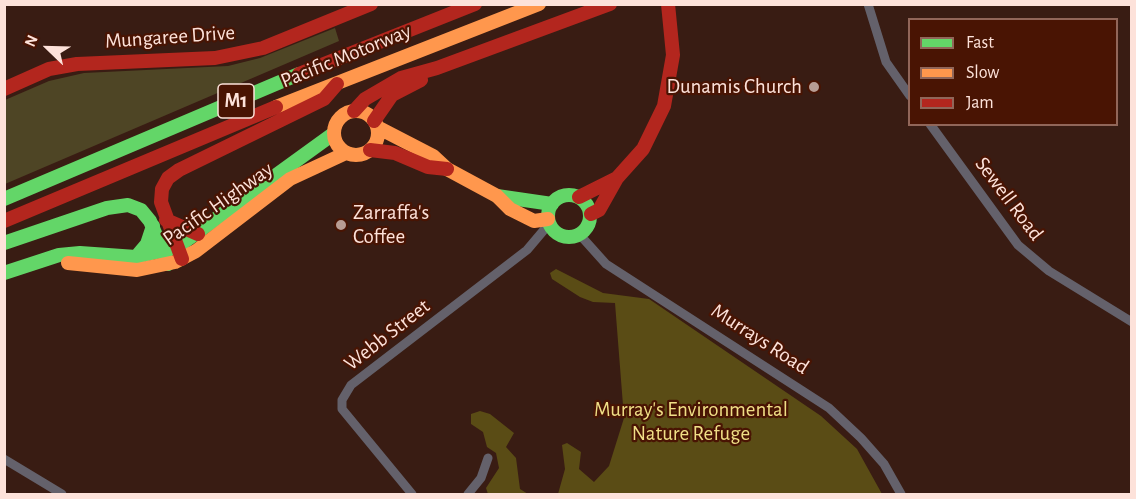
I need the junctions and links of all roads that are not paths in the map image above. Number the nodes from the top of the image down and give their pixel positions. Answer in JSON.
{"nodes":[{"id":1,"x":371,"y":4,"type":"edge"},
{"id":2,"x":539,"y":4,"type":"edge"},
{"id":3,"x":610,"y":4,"type":"edge"},
{"id":4,"x":668,"y":4,"type":"edge"},
{"id":5,"x":868,"y":4,"type":"edge"},
{"id":6,"x":469,"y":6,"type":"edge"},
{"id":7,"x":437,"y":68,"type":"junction"},
{"id":8,"x":342,"y":79,"type":"junction"},
{"id":9,"x":4,"y":89,"type":"edge"},
{"id":10,"x":908,"y":95,"type":"edge"},
{"id":11,"x":354,"y":111,"type":"junction"},
{"id":12,"x":376,"y":124,"type":"junction"},
{"id":13,"x":931,"y":126,"type":"edge"},
{"id":14,"x":333,"y":134,"type":"junction"},
{"id":15,"x":370,"y":150,"type":"junction"},
{"id":16,"x":346,"y":153,"type":"junction"},
{"id":17,"x":447,"y":169,"type":"junction"},
{"id":18,"x":617,"y":178,"type":"junction"},
{"id":19,"x":497,"y":196,"type":"junction"},
{"id":20,"x":579,"y":197,"type":"junction"},
{"id":21,"x":4,"y":199,"type":"edge"},
{"id":22,"x":552,"y":204,"type":"junction"},
{"id":23,"x":591,"y":214,"type":"junction"},
{"id":24,"x":4,"y":221,"type":"edge"},
{"id":25,"x":549,"y":222,"type":"junction"},
{"id":26,"x":160,"y":223,"type":"junction"},
{"id":27,"x":198,"y":234,"type":"junction"},
{"id":28,"x":580,"y":235,"type":"junction"},
{"id":29,"x":4,"y":243,"type":"edge"},
{"id":30,"x":173,"y":255,"type":"junction"},
{"id":31,"x":136,"y":257,"type":"junction"},
{"id":32,"x":26,"y":266,"type":"junction"},
{"id":33,"x":4,"y":273,"type":"edge"},
{"id":34,"x":1131,"y":322,"type":"edge"},
{"id":35,"x":488,"y":458,"type":"dead end"},
{"id":36,"x":6,"y":463,"type":"edge"},
{"id":37,"x":62,"y":495,"type":"edge"},
{"id":38,"x":412,"y":495,"type":"edge"},
{"id":39,"x":468,"y":495,"type":"edge"},
{"id":40,"x":902,"y":495,"type":"edge"}],
"edges":[{"from":1,"to":9,"type":"main road","name":"Mungaree Drive"},
{"from":2,"to":8,"type":"main road","name":"Pacific Motorway","number":"M1"},
{"from":3,"to":7,"type":"main road"},
{"from":4,"to":18,"type":"main road"},
{"from":5,"to":10,"type":"street"},
{"from":6,"to":21,"type":"main road","name":"Pacific Motorway","number":"M1"},
{"from":7,"to":11,"type":"main road"},
{"from":7,"to":12,"type":"main road"},
{"from":8,"to":24,"type":"main road","name":"Pacific Motorway","number":"M1"},
{"from":8,"to":26,"type":"main road"},
{"from":11,"to":12,"type":"main road"},
{"from":11,"to":14,"type":"main road"},
{"from":12,"to":15,"type":"main road"},
{"from":12,"to":17,"type":"main road"},
{"from":13,"to":34,"type":"street","name":"Sewell Road"},
{"from":14,"to":16,"type":"main road"},
{"from":14,"to":27,"type":"main road","name":"Pacific Highway"},
{"from":15,"to":16,"type":"main road"},
{"from":15,"to":17,"type":"main road"},
{"from":16,"to":30,"type":"main road","name":"Pacific Highway"},
{"from":17,"to":19,"type":"main road"},
{"from":18,"to":20,"type":"main road"},
{"from":18,"to":23,"type":"main road"},
{"from":19,"to":22,"type":"main road"},
{"from":19,"to":25,"type":"main road"},
{"from":20,"to":22,"type":"main road"},
{"from":20,"to":23,"type":"main road"},
{"from":22,"to":25,"type":"main road"},
{"from":23,"to":28,"type":"main road"},
{"from":25,"to":28,"type":"main road"},
{"from":25,"to":38,"type":"street","name":"Webb Street"},
{"from":26,"to":27,"type":"main road"},
{"from":26,"to":29,"type":"main road"},
{"from":26,"to":30,"type":"main road"},
{"from":26,"to":31,"type":"main road"},
{"from":27,"to":30,"type":"main road","name":"Pacific Highway"},
{"from":28,"to":40,"type":"street","name":"Murrays Road"},
{"from":30,"to":31,"type":"main road","name":"Pacific Highway"},
{"from":30,"to":32,"type":"main road","name":"Pacific Highway"},
{"from":31,"to":32,"type":"main road","name":"Pacific Highway"},
{"from":32,"to":33,"type":"main road"},
{"from":35,"to":39,"type":"street"},
{"from":36,"to":37,"type":"street"}]}
